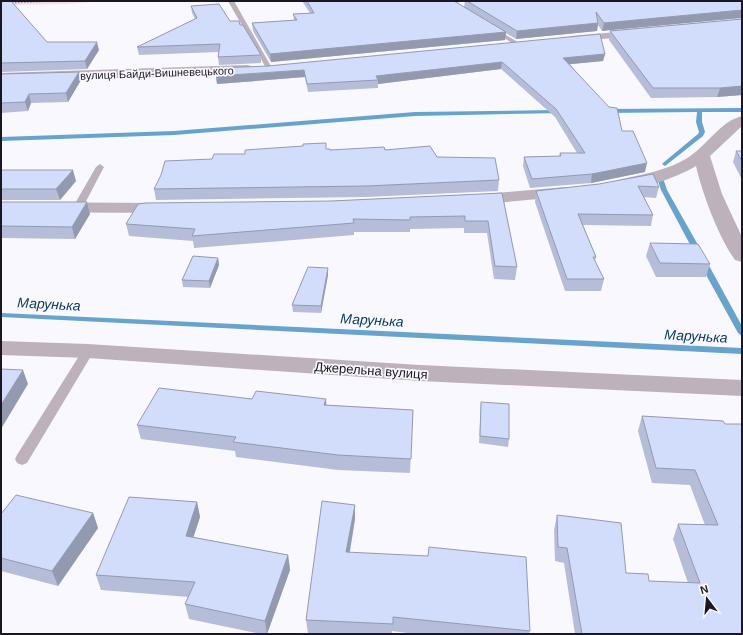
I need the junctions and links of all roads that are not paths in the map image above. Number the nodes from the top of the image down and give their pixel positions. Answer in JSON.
{"nodes":[{"id":1,"x":231,"y":1,"type":"edge"},
{"id":2,"x":485,"y":25,"type":"edge"},
{"id":3,"x":654,"y":31,"type":"edge"},
{"id":4,"x":563,"y":40,"type":"edge"},
{"id":5,"x":533,"y":43,"type":"edge"},
{"id":6,"x":518,"y":44,"type":"junction"},
{"id":7,"x":494,"y":46,"type":"edge"},
{"id":8,"x":284,"y":66,"type":"edge"},
{"id":9,"x":269,"y":68,"type":"junction"},
{"id":10,"x":1,"y":77,"type":"edge"},
{"id":11,"x":742,"y":120,"type":"edge"},
{"id":12,"x":702,"y":155,"type":"junction"},
{"id":13,"x":100,"y":167,"type":"dead end"},
{"id":14,"x":612,"y":186,"type":"edge"},
{"id":15,"x":583,"y":191,"type":"edge"},
{"id":16,"x":460,"y":200,"type":"edge"},
{"id":17,"x":1,"y":207,"type":"edge"},
{"id":18,"x":78,"y":207,"type":"junction"},
{"id":19,"x":179,"y":208,"type":"edge"},
{"id":20,"x":742,"y":256,"type":"edge"},
{"id":21,"x":1,"y":348,"type":"edge"},
{"id":22,"x":88,"y":351,"type":"junction"},
{"id":23,"x":742,"y":388,"type":"edge"},
{"id":24,"x":22,"y":459,"type":"dead end"}],
"edges":[{"from":1,"to":9,"type":"lane"},
{"from":2,"to":6,"type":"lane"},
{"from":3,"to":4,"type":"street"},
{"from":5,"to":6,"type":"street"},
{"from":6,"to":7,"type":"street"},
{"from":8,"to":9,"type":"street","name":"вулиця Байди-Вишневецького"},
{"from":9,"to":10,"type":"street","name":"вулиця Байди-Вишневецького"},
{"from":11,"to":12,"type":"street"},
{"from":12,"to":14,"type":"street"},
{"from":12,"to":20,"type":"street"},
{"from":13,"to":18,"type":"lane"},
{"from":15,"to":16,"type":"street"},
{"from":17,"to":18,"type":"street"},
{"from":18,"to":19,"type":"street"},
{"from":21,"to":22,"type":"street","name":"Джерельна вулиця"},
{"from":22,"to":23,"type":"street","name":"Джерельна вулиця"},
{"from":22,"to":24,"type":"lane"}]}
